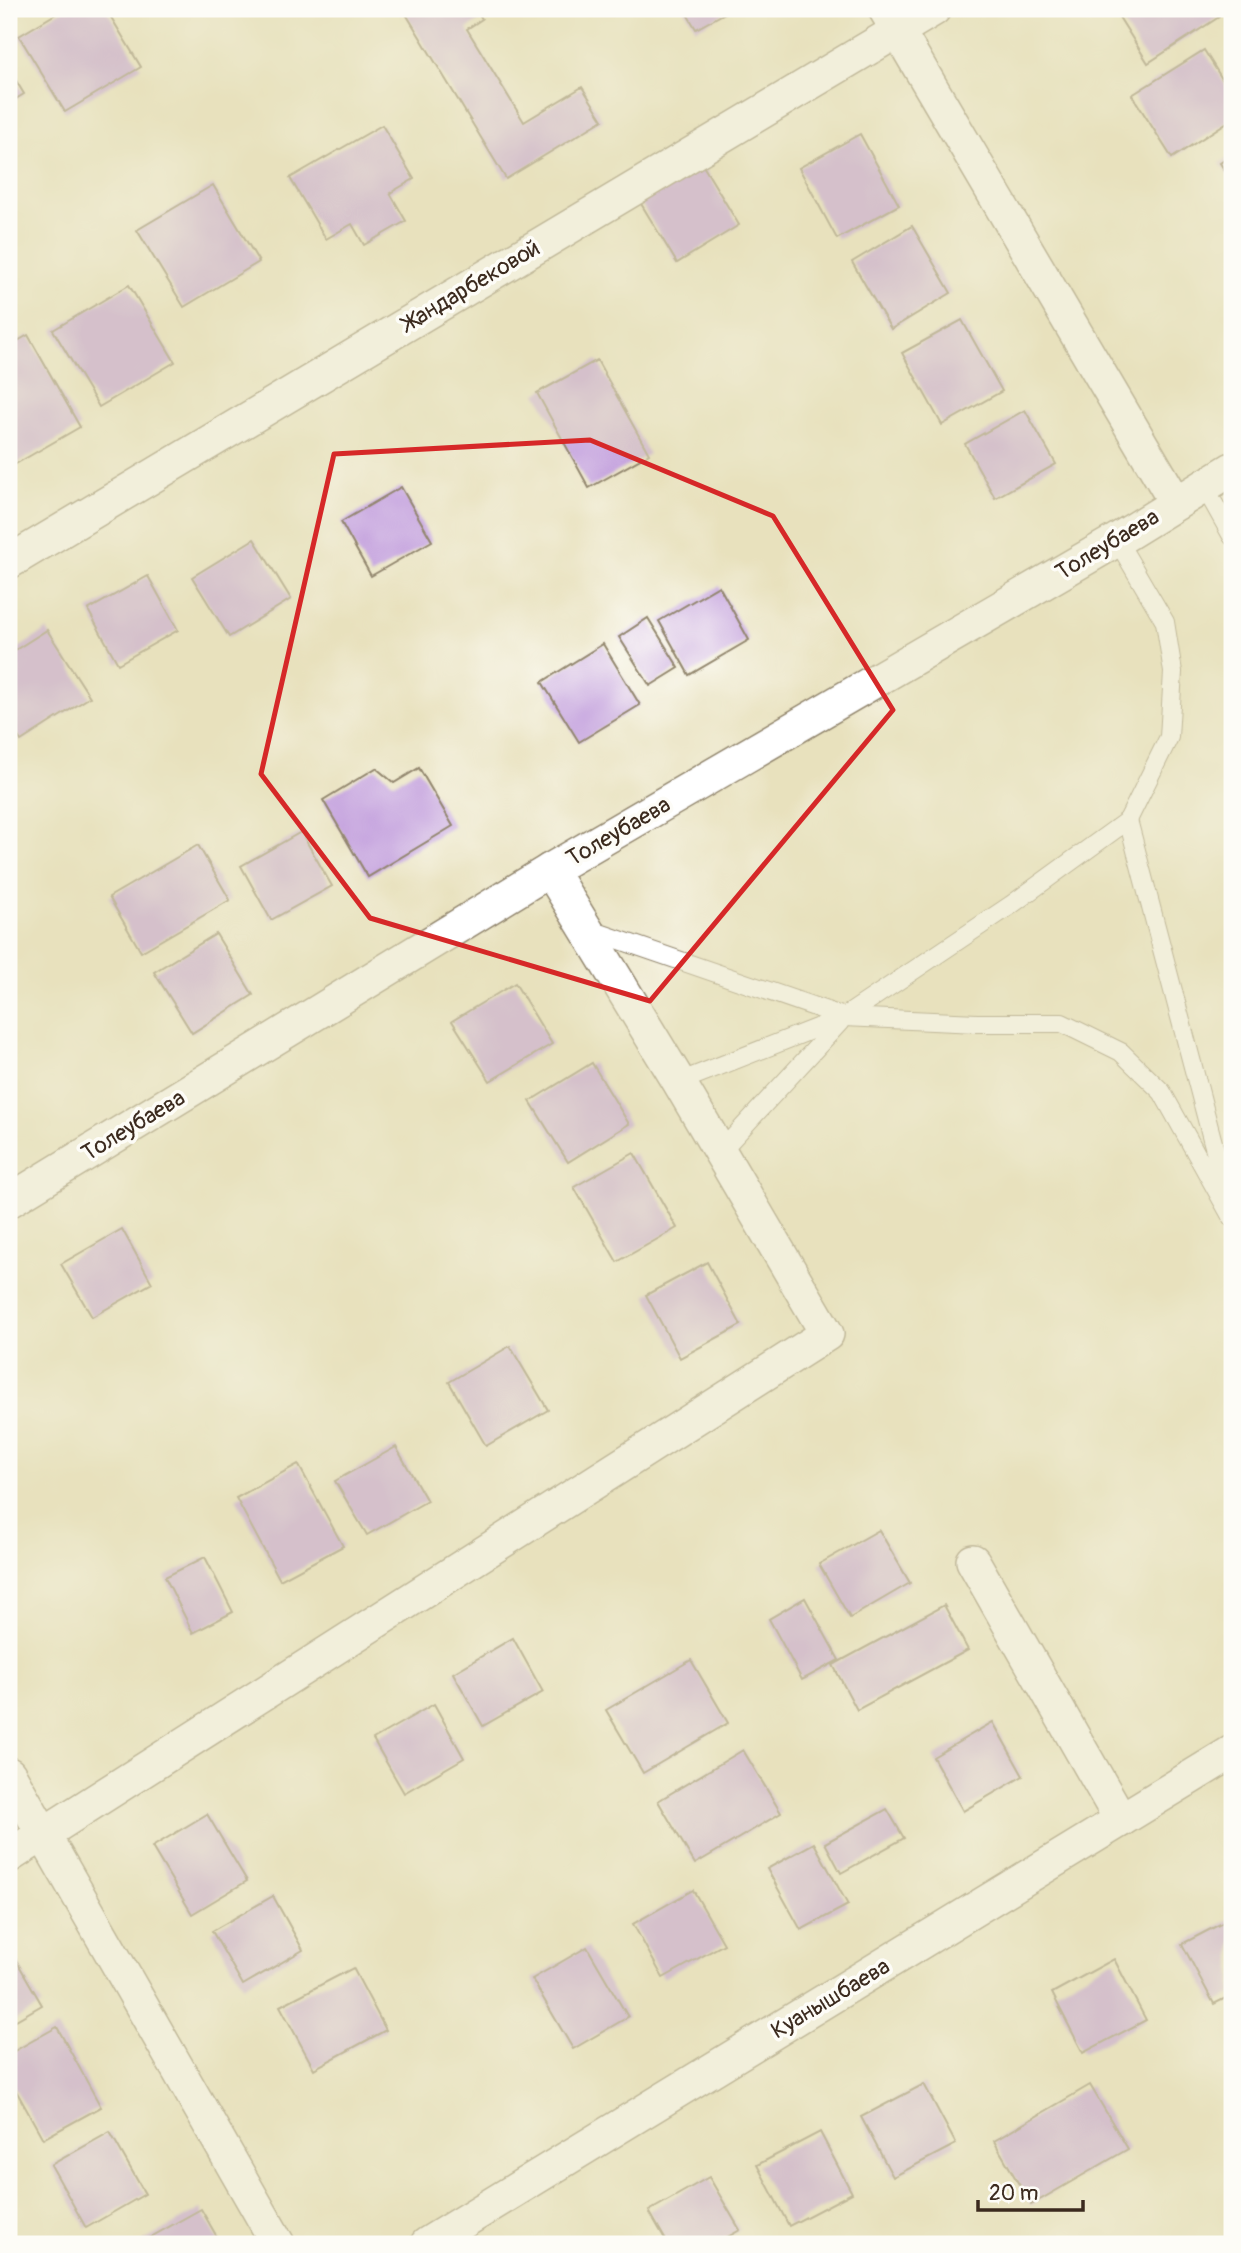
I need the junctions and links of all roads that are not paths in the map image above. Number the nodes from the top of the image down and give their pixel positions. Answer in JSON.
{"nodes":[{"id":1,"x":934,"y":9,"type":"edge"},
{"id":2,"x":891,"y":20,"type":"edge"},
{"id":3,"x":1232,"y":469,"type":"edge"},
{"id":4,"x":1190,"y":495,"type":"junction"},
{"id":5,"x":1232,"y":536,"type":"edge"},
{"id":6,"x":1117,"y":540,"type":"junction"},
{"id":7,"x":9,"y":562,"type":"edge"},
{"id":8,"x":1128,"y":820,"type":"junction"},
{"id":9,"x":551,"y":870,"type":"junction"},
{"id":10,"x":585,"y":928,"type":"junction"},
{"id":11,"x":844,"y":1017,"type":"junction"},
{"id":12,"x":679,"y":1082,"type":"junction"},
{"id":13,"x":720,"y":1152,"type":"junction"},
{"id":14,"x":9,"y":1201,"type":"edge"},
{"id":15,"x":1232,"y":1217,"type":"edge"},
{"id":16,"x":973,"y":1561,"type":"dead end"},
{"id":17,"x":1232,"y":1752,"type":"edge"},
{"id":18,"x":9,"y":1774,"type":"edge"},
{"id":19,"x":1121,"y":1820,"type":"junction"},
{"id":20,"x":46,"y":1835,"type":"junction"},
{"id":21,"x":9,"y":1856,"type":"edge"},
{"id":22,"x":278,"y":2244,"type":"edge"},
{"id":23,"x":427,"y":2244,"type":"edge"}],
"edges":[{"from":1,"to":2,"type":"street","name":"Жандарбековой"},
{"from":2,"to":4,"type":"street"},
{"from":2,"to":7,"type":"street","name":"Жандарбековой"},
{"from":3,"to":4,"type":"street","name":"Толеубаева"},
{"from":4,"to":5,"type":"lane"},
{"from":4,"to":6,"type":"street","name":"Толеубаева"},
{"from":6,"to":8,"type":"lane"},
{"from":6,"to":9,"type":"street","name":"Толеубаева"},
{"from":8,"to":11,"type":"lane"},
{"from":8,"to":15,"type":"lane"},
{"from":9,"to":10,"type":"street"},
{"from":9,"to":14,"type":"street","name":"Толеубаева"},
{"from":10,"to":11,"type":"lane"},
{"from":10,"to":12,"type":"street"},
{"from":11,"to":12,"type":"lane"},
{"from":11,"to":13,"type":"lane"},
{"from":11,"to":15,"type":"lane"},
{"from":12,"to":13,"type":"street"},
{"from":13,"to":20,"type":"street"},
{"from":16,"to":19,"type":"street"},
{"from":17,"to":19,"type":"street","name":"Куанышбаева"},
{"from":18,"to":20,"type":"street"},
{"from":19,"to":23,"type":"street","name":"Куанышбаева"},
{"from":20,"to":21,"type":"street"},
{"from":20,"to":22,"type":"street"}]}
